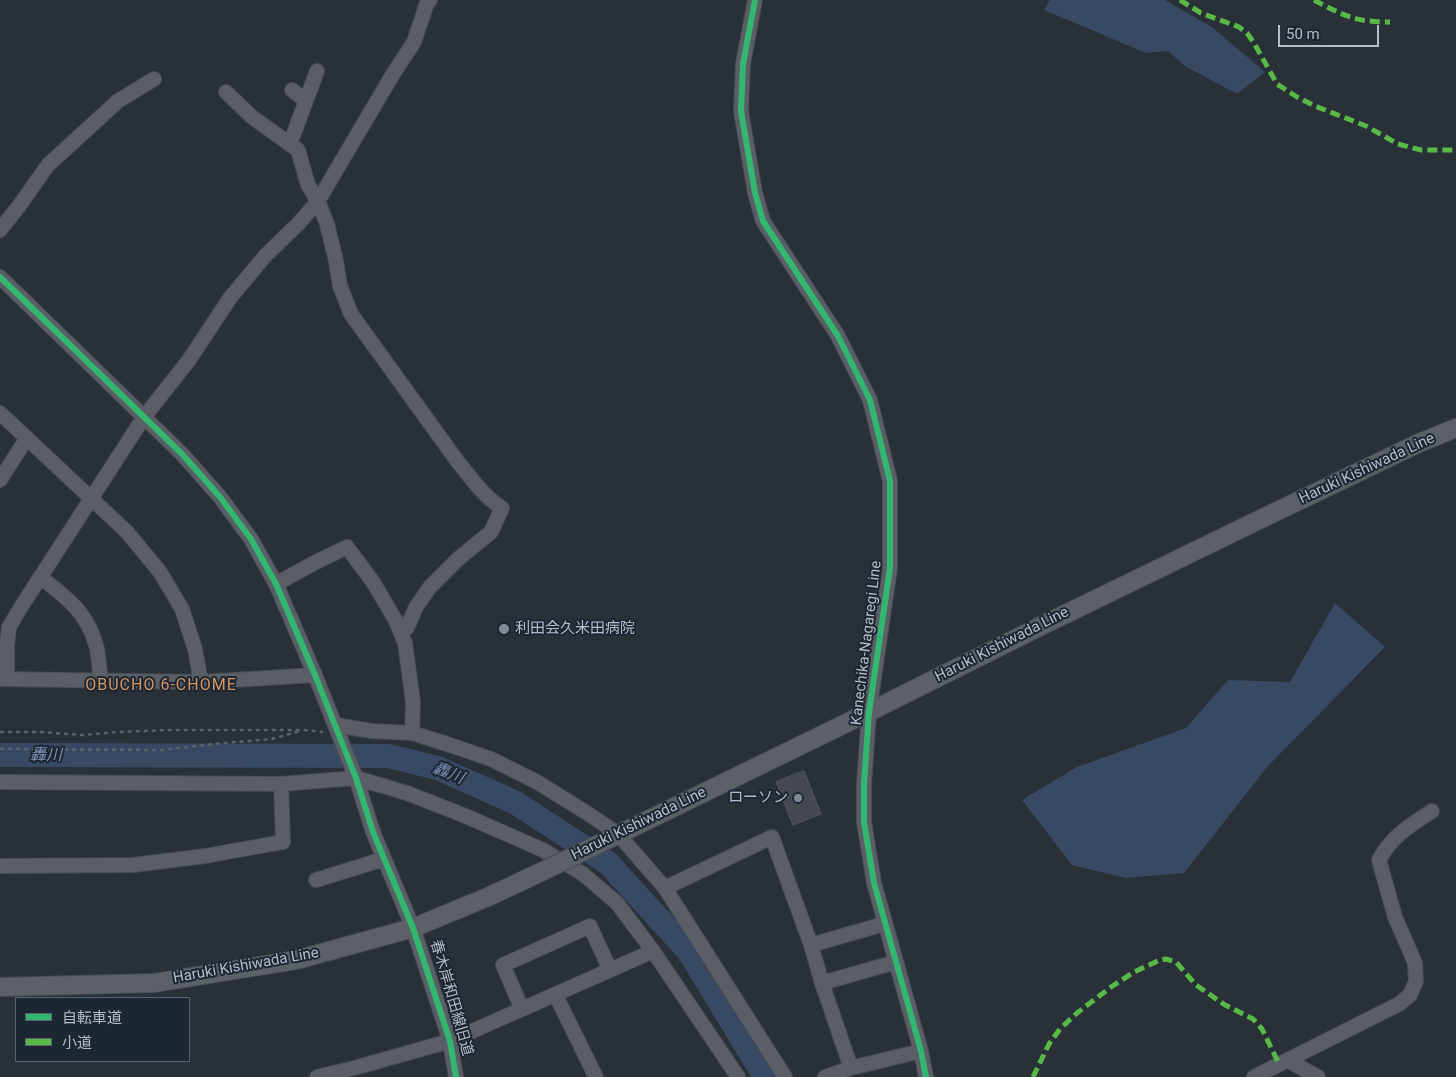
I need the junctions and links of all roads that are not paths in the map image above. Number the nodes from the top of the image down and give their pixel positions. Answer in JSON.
{"nodes":[{"id":1,"x":430,"y":0,"type":"edge"},
{"id":2,"x":755,"y":0,"type":"edge"},
{"id":3,"x":317,"y":71,"type":"dead end"},
{"id":4,"x":154,"y":79,"type":"dead end"},
{"id":5,"x":292,"y":90,"type":"dead end"},
{"id":6,"x":226,"y":92,"type":"dead end"},
{"id":7,"x":306,"y":102,"type":"junction"},
{"id":8,"x":290,"y":144,"type":"junction"},
{"id":9,"x":318,"y":201,"type":"junction"},
{"id":10,"x":0,"y":230,"type":"edge"},
{"id":11,"x":0,"y":278,"type":"edge"},
{"id":12,"x":0,"y":413,"type":"edge"},
{"id":13,"x":144,"y":417,"type":"junction"},
{"id":14,"x":1456,"y":428,"type":"edge"},
{"id":15,"x":27,"y":438,"type":"junction"},
{"id":16,"x":0,"y":480,"type":"edge"},
{"id":17,"x":91,"y":498,"type":"junction"},
{"id":18,"x":40,"y":577,"type":"junction"},
{"id":19,"x":276,"y":584,"type":"junction"},
{"id":20,"x":400,"y":632,"type":"junction"},
{"id":21,"x":315,"y":675,"type":"junction"},
{"id":22,"x":4,"y":679,"type":"edge"},
{"id":23,"x":100,"y":680,"type":"junction"},
{"id":24,"x":202,"y":682,"type":"junction"},
{"id":25,"x":869,"y":712,"type":"junction"},
{"id":26,"x":337,"y":729,"type":"junction"},
{"id":27,"x":412,"y":733,"type":"junction"},
{"id":28,"x":355,"y":775,"type":"junction"},
{"id":29,"x":0,"y":782,"type":"edge"},
{"id":30,"x":281,"y":784,"type":"junction"},
{"id":31,"x":1432,"y":811,"type":"dead end"},
{"id":32,"x":615,"y":836,"type":"junction"},
{"id":33,"x":384,"y":859,"type":"junction"},
{"id":34,"x":0,"y":866,"type":"edge"},
{"id":35,"x":316,"y":880,"type":"dead end"},
{"id":36,"x":665,"y":888,"type":"junction"},
{"id":37,"x":884,"y":924,"type":"junction"},
{"id":38,"x":413,"y":928,"type":"junction"},
{"id":39,"x":811,"y":945,"type":"junction"},
{"id":40,"x":653,"y":951,"type":"junction"},
{"id":41,"x":896,"y":962,"type":"junction"},
{"id":42,"x":610,"y":970,"type":"junction"},
{"id":43,"x":822,"y":983,"type":"junction"},
{"id":44,"x":0,"y":987,"type":"edge"},
{"id":45,"x":556,"y":994,"type":"junction"},
{"id":46,"x":522,"y":1009,"type":"junction"},
{"id":47,"x":450,"y":1041,"type":"junction"},
{"id":48,"x":921,"y":1051,"type":"junction"},
{"id":49,"x":1287,"y":1060,"type":"junction"},
{"id":50,"x":851,"y":1068,"type":"junction"},
{"id":51,"x":354,"y":1073,"type":"edge"},
{"id":52,"x":317,"y":1077,"type":"edge"},
{"id":53,"x":456,"y":1077,"type":"edge"},
{"id":54,"x":596,"y":1077,"type":"edge"},
{"id":55,"x":738,"y":1077,"type":"edge"},
{"id":56,"x":786,"y":1077,"type":"edge"},
{"id":57,"x":825,"y":1077,"type":"edge"},
{"id":58,"x":926,"y":1077,"type":"edge"},
{"id":59,"x":1254,"y":1077,"type":"edge"},
{"id":60,"x":1318,"y":1077,"type":"edge"}],
"edges":[{"from":1,"to":9,"type":"street"},
{"from":2,"to":25,"type":"street","name":"Kanechika-Nagaregi Line"},
{"from":3,"to":7,"type":"street"},
{"from":4,"to":10,"type":"street"},
{"from":5,"to":7,"type":"street"},
{"from":6,"to":8,"type":"street"},
{"from":7,"to":8,"type":"street"},
{"from":8,"to":9,"type":"street"},
{"from":9,"to":13,"type":"street"},
{"from":9,"to":20,"type":"street"},
{"from":11,"to":13,"type":"street","name":"春木岸和田線旧道"},
{"from":12,"to":15,"type":"street"},
{"from":13,"to":17,"type":"street"},
{"from":13,"to":19,"type":"street","name":"春木岸和田線旧道"},
{"from":14,"to":25,"type":"main road","name":"Haruki Kishiwada Line"},
{"from":15,"to":16,"type":"street"},
{"from":15,"to":17,"type":"street"},
{"from":17,"to":18,"type":"street"},
{"from":17,"to":24,"type":"street"},
{"from":18,"to":22,"type":"street"},
{"from":18,"to":23,"type":"street"},
{"from":19,"to":20,"type":"street"},
{"from":19,"to":21,"type":"street","name":"春木岸和田線旧道"},
{"from":20,"to":27,"type":"street"},
{"from":21,"to":24,"type":"street"},
{"from":21,"to":26,"type":"street","name":"春木岸和田線旧道"},
{"from":22,"to":23,"type":"street"},
{"from":23,"to":24,"type":"street"},
{"from":25,"to":32,"type":"main road","name":"Haruki Kishiwada Line"},
{"from":25,"to":37,"type":"street","name":"Kanechika-Nagaregi Line"},
{"from":26,"to":27,"type":"street"},
{"from":26,"to":28,"type":"street","name":"春木岸和田線旧道"},
{"from":27,"to":32,"type":"street"},
{"from":28,"to":30,"type":"street"},
{"from":28,"to":33,"type":"street","name":"春木岸和田線旧道"},
{"from":28,"to":40,"type":"street"},
{"from":29,"to":30,"type":"street"},
{"from":30,"to":34,"type":"street"},
{"from":31,"to":49,"type":"street"},
{"from":32,"to":36,"type":"street"},
{"from":32,"to":38,"type":"main road","name":"Haruki Kishiwada Line","bridge":true},
{"from":33,"to":35,"type":"street"},
{"from":33,"to":38,"type":"street","name":"春木岸和田線旧道"},
{"from":36,"to":39,"type":"street"},
{"from":36,"to":56,"type":"street"},
{"from":37,"to":39,"type":"street"},
{"from":37,"to":41,"type":"street","name":"Kanechika-Nagaregi Line"},
{"from":38,"to":44,"type":"main road","name":"Haruki Kishiwada Line"},
{"from":38,"to":47,"type":"street","name":"春木岸和田線旧道"},
{"from":39,"to":43,"type":"street"},
{"from":40,"to":42,"type":"street"},
{"from":40,"to":55,"type":"street"},
{"from":41,"to":43,"type":"street"},
{"from":41,"to":48,"type":"street","name":"Kanechika-Nagaregi Line"},
{"from":42,"to":45,"type":"street"},
{"from":42,"to":46,"type":"street"},
{"from":43,"to":50,"type":"street"},
{"from":45,"to":46,"type":"street"},
{"from":45,"to":54,"type":"street"},
{"from":46,"to":47,"type":"street"},
{"from":47,"to":51,"type":"street"},
{"from":47,"to":53,"type":"street","name":"春木岸和田線旧道"},
{"from":48,"to":50,"type":"street"},
{"from":48,"to":58,"type":"street","name":"Kanechika-Nagaregi Line"},
{"from":49,"to":59,"type":"street"},
{"from":49,"to":60,"type":"street"},
{"from":50,"to":57,"type":"street"},
{"from":51,"to":52,"type":"street"}]}
